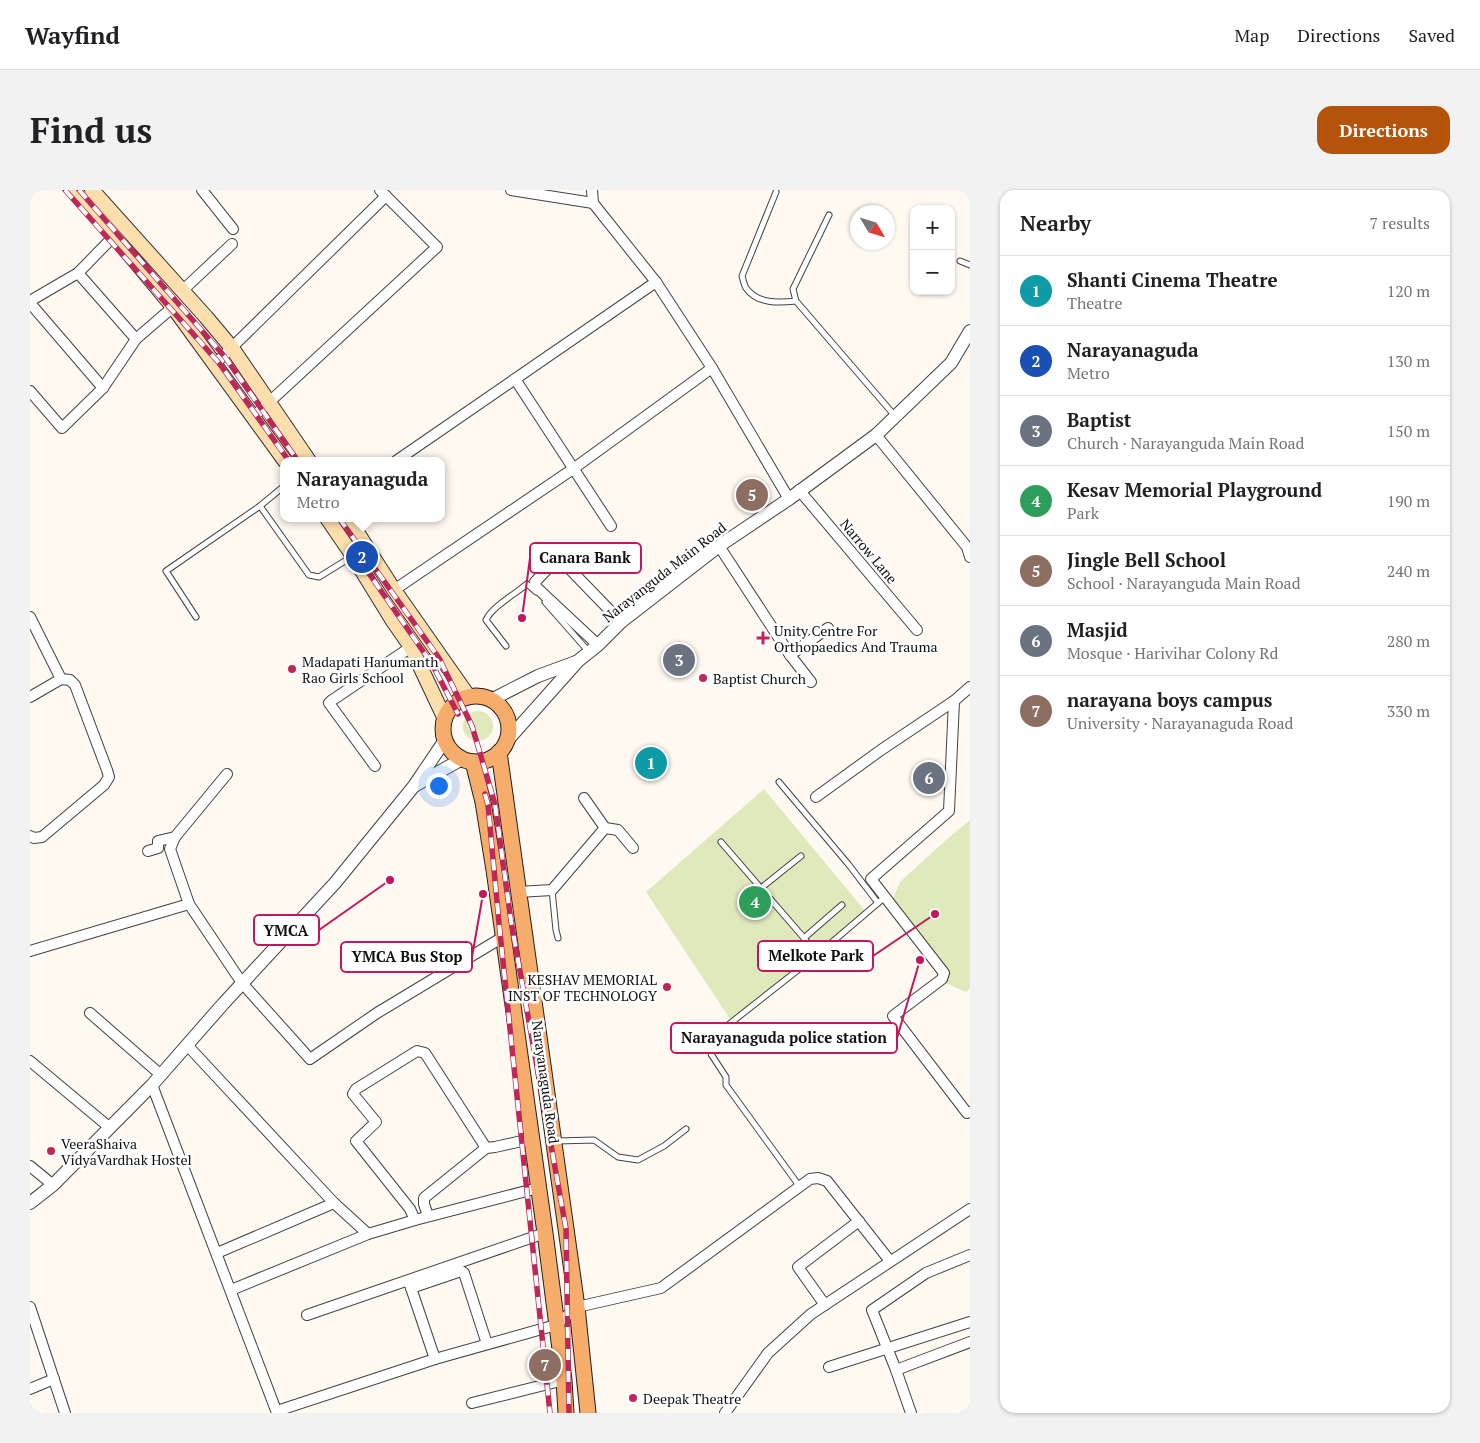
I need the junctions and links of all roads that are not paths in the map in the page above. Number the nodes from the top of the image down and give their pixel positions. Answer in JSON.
{"nodes":[{"id":1,"x":74,"y":190,"type":"edge"},
{"id":2,"x":202,"y":190,"type":"edge"},
{"id":3,"x":511,"y":190,"type":"edge"},
{"id":4,"x":592,"y":190,"type":"edge"},
{"id":5,"x":776,"y":192,"type":"dead end"},
{"id":6,"x":383,"y":193,"type":"edge"},
{"id":7,"x":96,"y":195,"type":"edge"},
{"id":8,"x":593,"y":203,"type":"junction"},
{"id":9,"x":829,"y":215,"type":"dead end"},
{"id":10,"x":233,"y":229,"type":"dead end"},
{"id":11,"x":114,"y":236,"type":"junction"},
{"id":12,"x":232,"y":244,"type":"dead end"},
{"id":13,"x":960,"y":260,"type":"dead end"},
{"id":14,"x":970,"y":265,"type":"edge"},
{"id":15,"x":78,"y":273,"type":"junction"},
{"id":16,"x":656,"y":282,"type":"junction"},
{"id":17,"x":182,"y":291,"type":"junction"},
{"id":18,"x":796,"y":301,"type":"junction"},
{"id":19,"x":30,"y":302,"type":"edge"},
{"id":20,"x":173,"y":307,"type":"junction"},
{"id":21,"x":970,"y":331,"type":"edge"},
{"id":22,"x":136,"y":339,"type":"junction"},
{"id":23,"x":232,"y":348,"type":"junction"},
{"id":24,"x":215,"y":364,"type":"junction"},
{"id":25,"x":712,"y":368,"type":"junction"},
{"id":26,"x":515,"y":380,"type":"junction"},
{"id":27,"x":103,"y":388,"type":"junction"},
{"id":28,"x":30,"y":391,"type":"edge"},
{"id":29,"x":268,"y":402,"type":"junction"},
{"id":30,"x":896,"y":416,"type":"junction"},
{"id":31,"x":253,"y":417,"type":"junction"},
{"id":32,"x":876,"y":435,"type":"junction"},
{"id":33,"x":282,"y":457,"type":"edge"},
{"id":34,"x":306,"y":457,"type":"edge"},
{"id":35,"x":402,"y":457,"type":"edge"},
{"id":36,"x":573,"y":469,"type":"junction"},
{"id":37,"x":280,"y":489,"type":"edge"},
{"id":38,"x":799,"y":490,"type":"junction"},
{"id":39,"x":789,"y":499,"type":"junction"},
{"id":40,"x":260,"y":506,"type":"junction"},
{"id":41,"x":330,"y":522,"type":"edge"},
{"id":42,"x":351,"y":522,"type":"edge"},
{"id":43,"x":611,"y":526,"type":"dead end"},
{"id":44,"x":719,"y":546,"type":"junction"},
{"id":45,"x":969,"y":549,"type":"edge"},
{"id":46,"x":353,"y":556,"type":"junction"},
{"id":47,"x":394,"y":590,"type":"junction"},
{"id":48,"x":30,"y":617,"type":"edge"},
{"id":49,"x":196,"y":617,"type":"dead end"},
{"id":50,"x":621,"y":622,"type":"junction"},
{"id":51,"x":828,"y":628,"type":"dead end"},
{"id":52,"x":917,"y":630,"type":"dead end"},
{"id":53,"x":506,"y":646,"type":"dead end"},
{"id":54,"x":412,"y":647,"type":"junction"},
{"id":55,"x":594,"y":649,"type":"junction"},
{"id":56,"x":790,"y":655,"type":"junction"},
{"id":57,"x":578,"y":661,"type":"junction"},
{"id":58,"x":62,"y":678,"type":"junction"},
{"id":59,"x":811,"y":682,"type":"dead end"},
{"id":60,"x":970,"y":687,"type":"edge"},
{"id":61,"x":30,"y":697,"type":"edge"},
{"id":62,"x":469,"y":697,"type":"junction"},
{"id":63,"x":491,"y":700,"type":"junction"},
{"id":64,"x":954,"y":701,"type":"junction"},
{"id":65,"x":444,"y":719,"type":"junction"},
{"id":66,"x":445,"y":740,"type":"junction"},
{"id":67,"x":502,"y":747,"type":"junction"},
{"id":68,"x":467,"y":761,"type":"junction"},
{"id":69,"x":375,"y":766,"type":"dead end"},
{"id":70,"x":227,"y":774,"type":"dead end"},
{"id":71,"x":779,"y":782,"type":"dead end"},
{"id":72,"x":414,"y":786,"type":"junction"},
{"id":73,"x":816,"y":797,"type":"dead end"},
{"id":74,"x":584,"y":798,"type":"dead end"},
{"id":75,"x":605,"y":828,"type":"junction"},
{"id":76,"x":30,"y":836,"type":"edge"},
{"id":77,"x":175,"y":836,"type":"junction"},
{"id":78,"x":721,"y":842,"type":"dead end"},
{"id":79,"x":633,"y":848,"type":"dead end"},
{"id":80,"x":148,"y":851,"type":"dead end"},
{"id":81,"x":801,"y":856,"type":"dead end"},
{"id":82,"x":762,"y":888,"type":"junction"},
{"id":83,"x":552,"y":890,"type":"junction"},
{"id":84,"x":518,"y":892,"type":"junction"},
{"id":85,"x":882,"y":900,"type":"junction"},
{"id":86,"x":190,"y":904,"type":"junction"},
{"id":87,"x":842,"y":906,"type":"dead end"},
{"id":88,"x":503,"y":937,"type":"junction"},
{"id":89,"x":558,"y":938,"type":"dead end"},
{"id":90,"x":804,"y":938,"type":"junction"},
{"id":91,"x":30,"y":951,"type":"edge"},
{"id":92,"x":818,"y":955,"type":"junction"},
{"id":93,"x":530,"y":969,"type":"junction"},
{"id":94,"x":508,"y":973,"type":"junction"},
{"id":95,"x":242,"y":983,"type":"junction"},
{"id":96,"x":90,"y":1013,"type":"dead end"},
{"id":97,"x":188,"y":1045,"type":"junction"},
{"id":98,"x":30,"y":1061,"type":"edge"},
{"id":99,"x":161,"y":1075,"type":"junction"},
{"id":100,"x":152,"y":1085,"type":"junction"},
{"id":101,"x":970,"y":1112,"type":"edge"},
{"id":102,"x":109,"y":1127,"type":"junction"},
{"id":103,"x":686,"y":1129,"type":"dead end"},
{"id":104,"x":531,"y":1139,"type":"junction"},
{"id":105,"x":554,"y":1141,"type":"junction"},
{"id":106,"x":486,"y":1148,"type":"junction"},
{"id":107,"x":30,"y":1166,"type":"edge"},
{"id":108,"x":53,"y":1184,"type":"junction"},
{"id":109,"x":800,"y":1187,"type":"junction"},
{"id":110,"x":538,"y":1188,"type":"junction"},
{"id":111,"x":30,"y":1203,"type":"edge"},
{"id":112,"x":334,"y":1203,"type":"junction"},
{"id":113,"x":970,"y":1209,"type":"edge"},
{"id":114,"x":428,"y":1216,"type":"junction"},
{"id":115,"x":415,"y":1220,"type":"junction"},
{"id":116,"x":859,"y":1222,"type":"junction"},
{"id":117,"x":544,"y":1233,"type":"junction"},
{"id":118,"x":368,"y":1234,"type":"junction"},
{"id":119,"x":217,"y":1253,"type":"junction"},
{"id":120,"x":970,"y":1255,"type":"edge"},
{"id":121,"x":890,"y":1261,"type":"junction"},
{"id":122,"x":410,"y":1284,"type":"junction"},
{"id":123,"x":231,"y":1290,"type":"junction"},
{"id":124,"x":825,"y":1305,"type":"junction"},
{"id":125,"x":30,"y":1306,"type":"edge"},
{"id":126,"x":577,"y":1307,"type":"junction"},
{"id":127,"x":308,"y":1315,"type":"dead end"},
{"id":128,"x":970,"y":1322,"type":"edge"},
{"id":129,"x":556,"y":1325,"type":"junction"},
{"id":130,"x":970,"y":1342,"type":"edge"},
{"id":131,"x":487,"y":1344,"type":"junction"},
{"id":132,"x":888,"y":1348,"type":"junction"},
{"id":133,"x":436,"y":1359,"type":"junction"},
{"id":134,"x":829,"y":1368,"type":"dead end"},
{"id":135,"x":896,"y":1370,"type":"junction"},
{"id":136,"x":54,"y":1380,"type":"junction"},
{"id":137,"x":564,"y":1380,"type":"junction"},
{"id":138,"x":30,"y":1389,"type":"edge"},
{"id":139,"x":472,"y":1403,"type":"dead end"},
{"id":140,"x":277,"y":1412,"type":"edge"},
{"id":141,"x":65,"y":1413,"type":"edge"},
{"id":142,"x":566,"y":1413,"type":"edge"},
{"id":143,"x":588,"y":1413,"type":"edge"},
{"id":144,"x":725,"y":1413,"type":"edge"},
{"id":145,"x":911,"y":1413,"type":"edge"}],
"edges":[{"from":1,"to":7,"type":"main road"},
{"from":2,"to":10,"type":"street"},
{"from":3,"to":8,"type":"street"},
{"from":4,"to":8,"type":"street"},
{"from":5,"to":18,"type":"lane"},
{"from":6,"to":23,"type":"street"},
{"from":6,"to":29,"type":"street"},
{"from":7,"to":11,"type":"main road"},
{"from":7,"to":17,"type":"main road"},
{"from":8,"to":16,"type":"street"},
{"from":9,"to":18,"type":"lane"},
{"from":11,"to":15,"type":"street"},
{"from":11,"to":20,"type":"main road"},
{"from":12,"to":17,"type":"street"},
{"from":13,"to":14,"type":"lane"},
{"from":15,"to":19,"type":"street"},
{"from":15,"to":22,"type":"street"},
{"from":16,"to":25,"type":"street"},
{"from":16,"to":26,"type":"street"},
{"from":17,"to":23,"type":"main road"},
{"from":18,"to":30,"type":"lane"},
{"from":19,"to":27,"type":"street"},
{"from":20,"to":22,"type":"street"},
{"from":20,"to":24,"type":"main road"},
{"from":21,"to":30,"type":"street","name":"Narayanguda Main Road"},
{"from":22,"to":27,"type":"street"},
{"from":23,"to":24,"type":"street"},
{"from":23,"to":29,"type":"main road"},
{"from":24,"to":31,"type":"main road"},
{"from":25,"to":36,"type":"street"},
{"from":25,"to":39,"type":"street"},
{"from":26,"to":35,"type":"street"},
{"from":26,"to":36,"type":"street"},
{"from":27,"to":28,"type":"street"},
{"from":29,"to":31,"type":"street"},
{"from":29,"to":34,"type":"main road"},
{"from":30,"to":32,"type":"street","name":"Narayanguda Main Road"},
{"from":31,"to":33,"type":"main road"},
{"from":32,"to":38,"type":"street","name":"Narayanguda Main Road"},
{"from":32,"to":45,"type":"street"},
{"from":36,"to":43,"type":"street"},
{"from":36,"to":47,"type":"street"},
{"from":37,"to":40,"type":"lane"},
{"from":38,"to":39,"type":"street","name":"Narayanguda Main Road"},
{"from":38,"to":52,"type":"street","name":"Narrow Lane"},
{"from":39,"to":44,"type":"street","name":"Narayanguda Main Road"},
{"from":40,"to":46,"type":"lane"},
{"from":40,"to":49,"type":"lane"},
{"from":41,"to":46,"type":"main road"},
{"from":42,"to":47,"type":"main road"},
{"from":44,"to":50,"type":"street","name":"Narayanguda Main Road"},
{"from":44,"to":56,"type":"street"},
{"from":46,"to":54,"type":"main road"},
{"from":47,"to":62,"type":"main road"},
{"from":48,"to":58,"type":"street"},
{"from":50,"to":55,"type":"street","name":"Narayanguda Main Road"},
{"from":50,"to":55,"type":"street"},
{"from":51,"to":56,"type":"street"},
{"from":53,"to":55,"type":"lane"},
{"from":54,"to":65,"type":"main road"},
{"from":54,"to":69,"type":"street"},
{"from":55,"to":57,"type":"street","name":"Narayanguda Main Road"},
{"from":56,"to":59,"type":"street"},
{"from":57,"to":63,"type":"street","name":"Narayanguda Main Road"},
{"from":57,"to":67,"type":"street","name":"Narayanguda Main Road"},
{"from":58,"to":61,"type":"street"},
{"from":58,"to":76,"type":"street"},
{"from":60,"to":64,"type":"street"},
{"from":62,"to":63,"type":"main road"},
{"from":62,"to":65,"type":"main road"},
{"from":63,"to":67,"type":"main road"},
{"from":64,"to":73,"type":"street"},
{"from":64,"to":85,"type":"street"},
{"from":65,"to":66,"type":"main road"},
{"from":66,"to":68,"type":"main road"},
{"from":66,"to":72,"type":"street"},
{"from":67,"to":68,"type":"main road"},
{"from":67,"to":84,"type":"main road","name":"Narayanaguda Road"},
{"from":68,"to":72,"type":"street"},
{"from":68,"to":88,"type":"main road","name":"Narayanaguda Road"},
{"from":70,"to":77,"type":"street"},
{"from":71,"to":85,"type":"lane"},
{"from":72,"to":95,"type":"street"},
{"from":74,"to":75,"type":"street"},
{"from":75,"to":79,"type":"street"},
{"from":75,"to":83,"type":"street"},
{"from":77,"to":80,"type":"street"},
{"from":77,"to":86,"type":"street"},
{"from":78,"to":82,"type":"lane"},
{"from":81,"to":82,"type":"lane"},
{"from":82,"to":90,"type":"lane"},
{"from":83,"to":84,"type":"street"},
{"from":83,"to":89,"type":"lane"},
{"from":84,"to":93,"type":"main road","name":"Narayanaguda Road"},
{"from":85,"to":92,"type":"lane"},
{"from":85,"to":101,"type":"street"},
{"from":86,"to":91,"type":"street"},
{"from":86,"to":95,"type":"street"},
{"from":87,"to":90,"type":"lane"},
{"from":88,"to":94,"type":"main road","name":"Narayanaguda Road"},
{"from":88,"to":95,"type":"street"},
{"from":90,"to":92,"type":"lane"},
{"from":92,"to":109,"type":"lane"},
{"from":93,"to":94,"type":"main road"},
{"from":93,"to":105,"type":"main road","name":"Narayanaguda Road"},
{"from":94,"to":104,"type":"main road","name":"Narayanaguda Road"},
{"from":95,"to":97,"type":"street"},
{"from":96,"to":99,"type":"street"},
{"from":97,"to":99,"type":"street"},
{"from":97,"to":112,"type":"street"},
{"from":98,"to":102,"type":"street"},
{"from":99,"to":100,"type":"street"},
{"from":100,"to":102,"type":"street"},
{"from":100,"to":119,"type":"street"},
{"from":102,"to":108,"type":"street"},
{"from":103,"to":105,"type":"lane"},
{"from":104,"to":106,"type":"street"},
{"from":104,"to":110,"type":"main road","name":"Narayanaguda Road"},
{"from":105,"to":126,"type":"main road","name":"Narayanaguda Road"},
{"from":106,"to":114,"type":"street"},
{"from":106,"to":115,"type":"street"},
{"from":107,"to":108,"type":"street"},
{"from":108,"to":111,"type":"street"},
{"from":109,"to":116,"type":"street"},
{"from":109,"to":126,"type":"street"},
{"from":110,"to":114,"type":"street"},
{"from":110,"to":117,"type":"main road","name":"Narayanaguda Road"},
{"from":112,"to":118,"type":"street"},
{"from":112,"to":119,"type":"street"},
{"from":113,"to":121,"type":"street"},
{"from":114,"to":115,"type":"street"},
{"from":115,"to":118,"type":"street"},
{"from":116,"to":121,"type":"street"},
{"from":116,"to":124,"type":"street"},
{"from":117,"to":122,"type":"street"},
{"from":117,"to":129,"type":"main road","name":"Narayanaguda Road"},
{"from":118,"to":123,"type":"street"},
{"from":119,"to":123,"type":"street"},
{"from":120,"to":132,"type":"street"},
{"from":121,"to":124,"type":"street"},
{"from":122,"to":127,"type":"street"},
{"from":122,"to":131,"type":"street"},
{"from":122,"to":133,"type":"street"},
{"from":123,"to":140,"type":"street"},
{"from":124,"to":144,"type":"street"},
{"from":125,"to":136,"type":"street"},
{"from":126,"to":129,"type":"street"},
{"from":126,"to":143,"type":"main road","name":"Narayanaguda Road"},
{"from":128,"to":132,"type":"street"},
{"from":129,"to":131,"type":"street"},
{"from":129,"to":137,"type":"main road","name":"Narayanaguda Road"},
{"from":130,"to":135,"type":"street"},
{"from":131,"to":133,"type":"street"},
{"from":132,"to":134,"type":"street"},
{"from":132,"to":135,"type":"street"},
{"from":133,"to":140,"type":"street"},
{"from":135,"to":145,"type":"street"},
{"from":136,"to":138,"type":"street"},
{"from":136,"to":141,"type":"street"},
{"from":137,"to":139,"type":"street"},
{"from":137,"to":142,"type":"main road","name":"Narayanaguda Road"}]}
